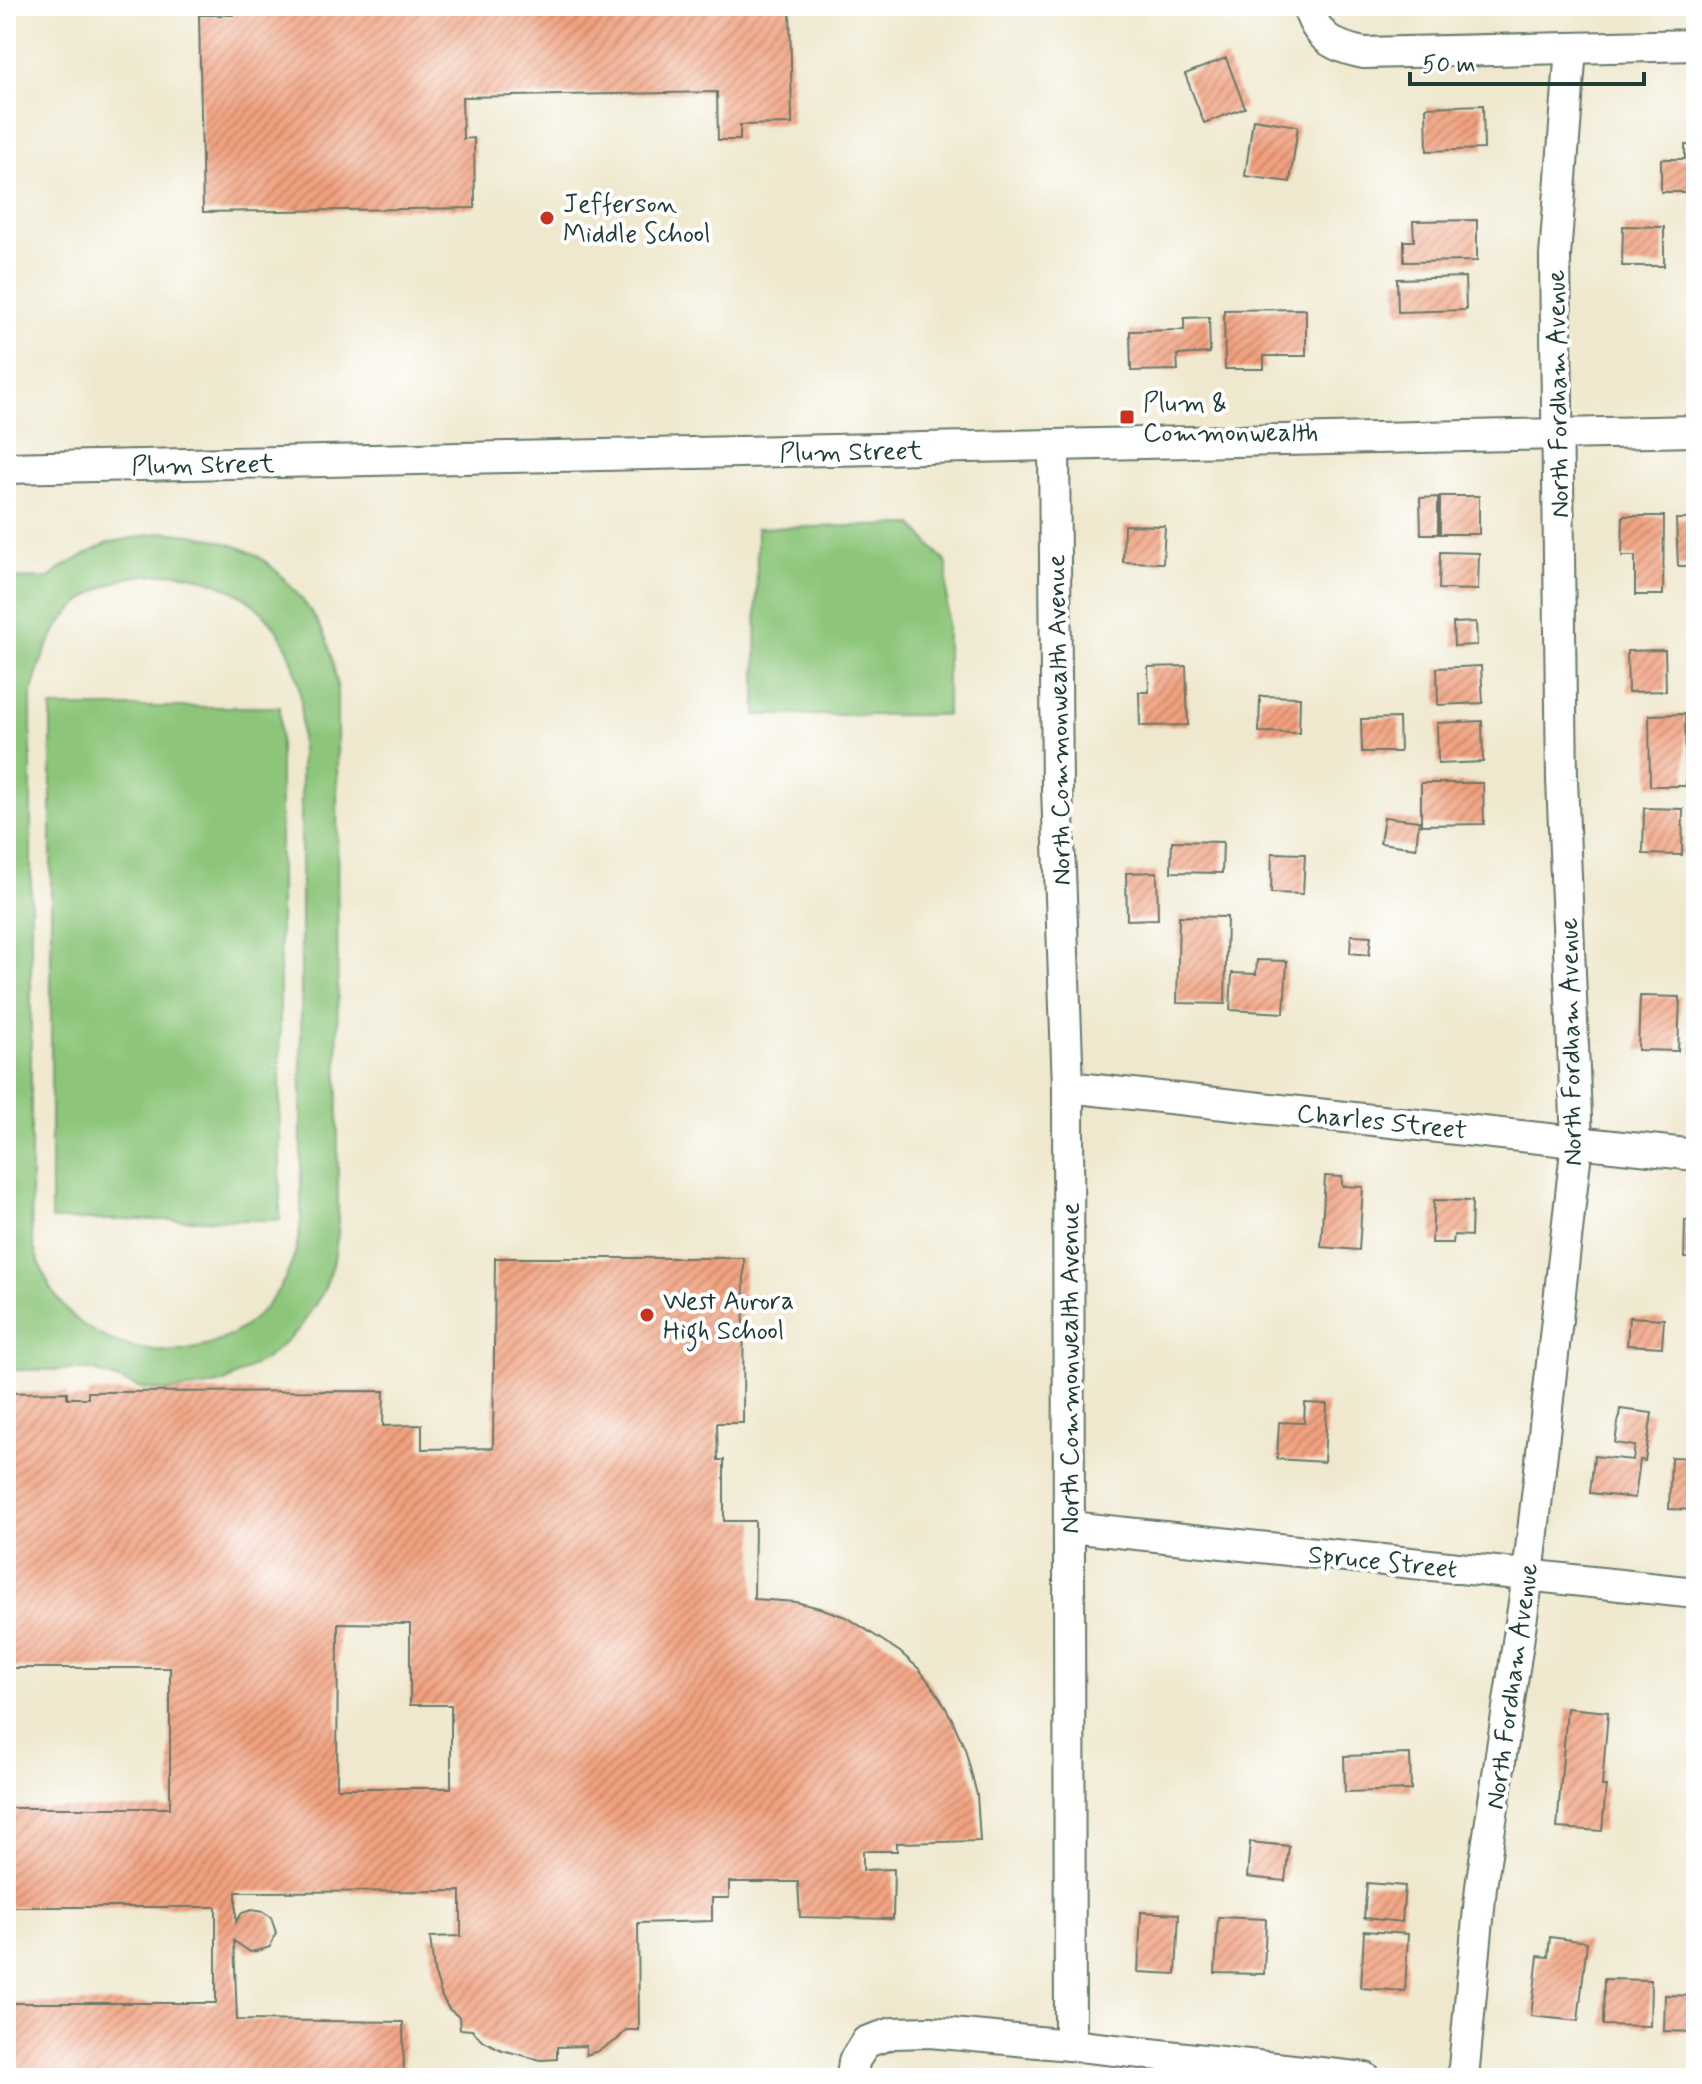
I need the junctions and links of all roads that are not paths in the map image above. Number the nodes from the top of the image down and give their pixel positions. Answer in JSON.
{"nodes":[{"id":1,"x":1308,"y":6,"type":"edge"},
{"id":2,"x":1696,"y":45,"type":"edge"},
{"id":3,"x":1571,"y":48,"type":"junction"},
{"id":4,"x":1696,"y":431,"type":"edge"},
{"id":5,"x":1557,"y":434,"type":"junction"},
{"id":6,"x":1054,"y":446,"type":"junction"},
{"id":7,"x":6,"y":468,"type":"edge"},
{"id":8,"x":1068,"y":1087,"type":"junction"},
{"id":9,"x":1577,"y":1142,"type":"junction"},
{"id":10,"x":1696,"y":1155,"type":"edge"},
{"id":11,"x":1070,"y":1527,"type":"junction"},
{"id":12,"x":1528,"y":1576,"type":"junction"},
{"id":13,"x":1696,"y":1593,"type":"edge"},
{"id":14,"x":1070,"y":2045,"type":"junction"},
{"id":15,"x":852,"y":2078,"type":"edge"},
{"id":16,"x":1365,"y":2078,"type":"edge"},
{"id":17,"x":1463,"y":2078,"type":"edge"}],
"edges":[{"from":1,"to":3,"type":"street"},
{"from":2,"to":3,"type":"street"},
{"from":3,"to":5,"type":"street","name":"North Fordham Avenue"},
{"from":4,"to":5,"type":"street","name":"Plum Street"},
{"from":5,"to":6,"type":"street","name":"Plum Street"},
{"from":5,"to":9,"type":"street","name":"North Fordham Avenue"},
{"from":6,"to":7,"type":"street","name":"Plum Street"},
{"from":6,"to":8,"type":"street","name":"North Commonwealth Avenue"},
{"from":8,"to":9,"type":"street","name":"Charles Street"},
{"from":8,"to":11,"type":"street","name":"North Commonwealth Avenue"},
{"from":9,"to":10,"type":"street","name":"Charles Street"},
{"from":9,"to":12,"type":"street","name":"North Fordham Avenue"},
{"from":11,"to":12,"type":"street","name":"Spruce Street"},
{"from":11,"to":14,"type":"street","name":"North Commonwealth Avenue"},
{"from":12,"to":13,"type":"street","name":"Spruce Street"},
{"from":12,"to":17,"type":"street","name":"North Fordham Avenue"},
{"from":14,"to":15,"type":"street"},
{"from":14,"to":16,"type":"street"}]}
